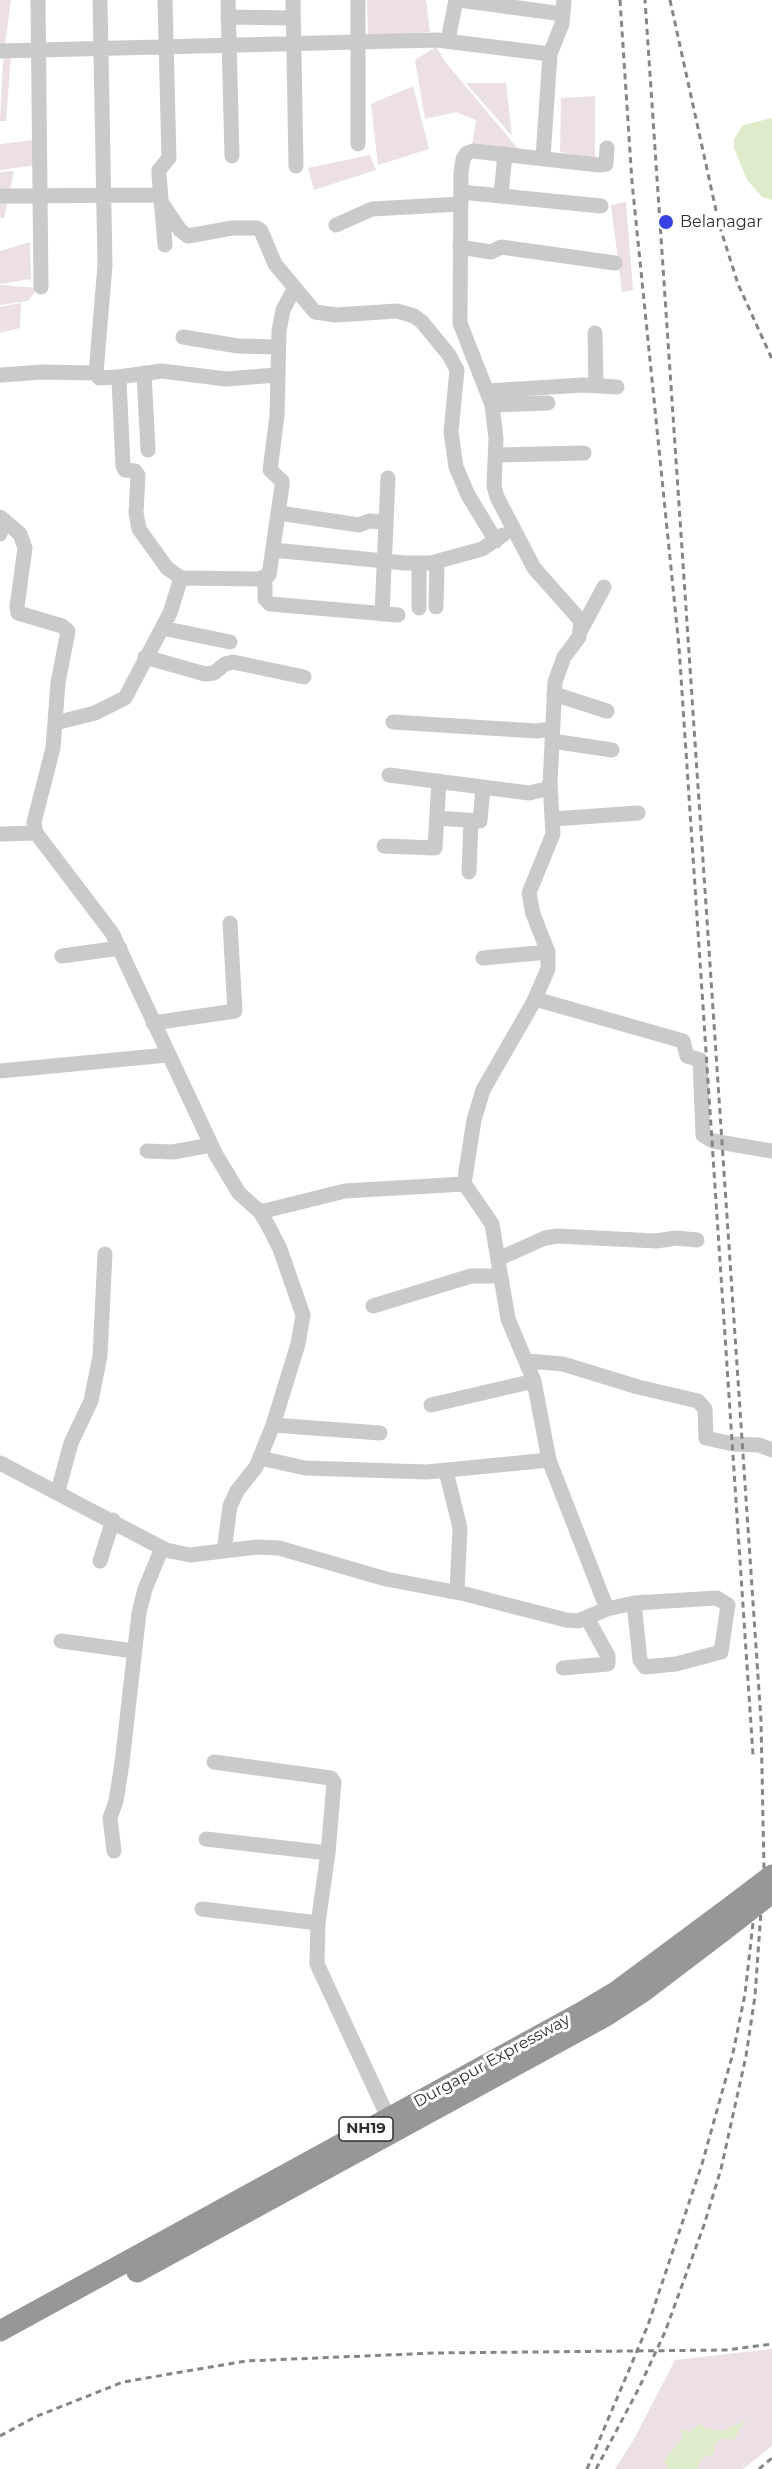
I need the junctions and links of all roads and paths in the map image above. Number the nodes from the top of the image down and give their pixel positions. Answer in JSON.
{"nodes":[{"id":1,"x":38,"y":0,"type":"edge"},
{"id":2,"x":100,"y":0,"type":"edge"},
{"id":3,"x":165,"y":0,"type":"edge"},
{"id":4,"x":228,"y":0,"type":"edge"},
{"id":5,"x":293,"y":0,"type":"edge"},
{"id":6,"x":358,"y":0,"type":"edge"},
{"id":7,"x":458,"y":0,"type":"edge"},
{"id":8,"x":564,"y":7,"type":"edge"},
{"id":9,"x":228,"y":17,"type":"junction"},
{"id":10,"x":293,"y":18,"type":"junction"},
{"id":11,"x":448,"y":40,"type":"junction"},
{"id":12,"x":358,"y":43,"type":"junction"},
{"id":13,"x":294,"y":45,"type":"junction"},
{"id":14,"x":228,"y":46,"type":"junction"},
{"id":15,"x":166,"y":49,"type":"junction"},
{"id":16,"x":0,"y":51,"type":"edge"},
{"id":17,"x":39,"y":51,"type":"junction"},
{"id":18,"x":101,"y":51,"type":"junction"},
{"id":19,"x":550,"y":54,"type":"junction"},
{"id":20,"x":358,"y":144,"type":"dead end"},
{"id":21,"x":608,"y":148,"type":"dead end"},
{"id":22,"x":506,"y":153,"type":"junction"},
{"id":23,"x":232,"y":156,"type":"dead end"},
{"id":24,"x":543,"y":158,"type":"junction"},
{"id":25,"x":296,"y":166,"type":"dead end"},
{"id":26,"x":501,"y":195,"type":"junction"},
{"id":27,"x":0,"y":196,"type":"edge"},
{"id":28,"x":104,"y":196,"type":"junction"},
{"id":29,"x":39,"y":197,"type":"junction"},
{"id":30,"x":161,"y":198,"type":"junction"},
{"id":31,"x":461,"y":198,"type":"junction"},
{"id":32,"x":601,"y":206,"type":"dead end"},
{"id":33,"x":336,"y":225,"type":"dead end"},
{"id":34,"x":165,"y":245,"type":"dead end"},
{"id":35,"x":460,"y":247,"type":"junction"},
{"id":36,"x":615,"y":263,"type":"dead end"},
{"id":37,"x":41,"y":287,"type":"dead end"},
{"id":38,"x":294,"y":289,"type":"junction"},
{"id":39,"x":595,"y":333,"type":"dead end"},
{"id":40,"x":183,"y":337,"type":"dead end"},
{"id":41,"x":278,"y":347,"type":"junction"},
{"id":42,"x":96,"y":373,"type":"junction"},
{"id":43,"x":144,"y":373,"type":"junction"},
{"id":44,"x":0,"y":375,"type":"edge"},
{"id":45,"x":118,"y":377,"type":"junction"},
{"id":46,"x":277,"y":379,"type":"junction"},
{"id":47,"x":596,"y":386,"type":"junction"},
{"id":48,"x":617,"y":387,"type":"dead end"},
{"id":49,"x":489,"y":398,"type":"junction"},
{"id":50,"x":548,"y":403,"type":"dead end"},
{"id":51,"x":148,"y":450,"type":"dead end"},
{"id":52,"x":584,"y":453,"type":"dead end"},
{"id":53,"x":496,"y":455,"type":"junction"},
{"id":54,"x":388,"y":478,"type":"dead end"},
{"id":55,"x":279,"y":513,"type":"junction"},
{"id":56,"x":385,"y":522,"type":"junction"},
{"id":57,"x":1,"y":524,"type":"edge"},
{"id":58,"x":505,"y":534,"type":"junction"},
{"id":59,"x":273,"y":550,"type":"junction"},
{"id":60,"x":382,"y":561,"type":"junction"},
{"id":61,"x":437,"y":562,"type":"junction"},
{"id":62,"x":419,"y":563,"type":"junction"},
{"id":63,"x":181,"y":578,"type":"junction"},
{"id":64,"x":265,"y":578,"type":"junction"},
{"id":65,"x":604,"y":587,"type":"dead end"},
{"id":66,"x":436,"y":607,"type":"dead end"},
{"id":67,"x":419,"y":608,"type":"dead end"},
{"id":68,"x":382,"y":614,"type":"junction"},
{"id":69,"x":398,"y":615,"type":"dead end"},
{"id":70,"x":162,"y":628,"type":"junction"},
{"id":71,"x":582,"y":630,"type":"junction"},
{"id":72,"x":230,"y":642,"type":"dead end"},
{"id":73,"x":145,"y":657,"type":"junction"},
{"id":74,"x":304,"y":677,"type":"dead end"},
{"id":75,"x":554,"y":694,"type":"junction"},
{"id":76,"x":608,"y":711,"type":"dead end"},
{"id":77,"x":393,"y":722,"type":"dead end"},
{"id":78,"x":55,"y":723,"type":"junction"},
{"id":79,"x":547,"y":733,"type":"junction"},
{"id":80,"x":612,"y":750,"type":"dead end"},
{"id":81,"x":389,"y":775,"type":"dead end"},
{"id":82,"x":439,"y":781,"type":"junction"},
{"id":83,"x":483,"y":787,"type":"junction"},
{"id":84,"x":544,"y":788,"type":"junction"},
{"id":85,"x":638,"y":813,"type":"dead end"},
{"id":86,"x":437,"y":818,"type":"junction"},
{"id":87,"x":553,"y":819,"type":"junction"},
{"id":88,"x":471,"y":821,"type":"junction"},
{"id":89,"x":36,"y":833,"type":"junction"},
{"id":90,"x":0,"y":834,"type":"edge"},
{"id":91,"x":384,"y":846,"type":"dead end"},
{"id":92,"x":469,"y":872,"type":"dead end"},
{"id":93,"x":230,"y":923,"type":"dead end"},
{"id":94,"x":120,"y":948,"type":"junction"},
{"id":95,"x":544,"y":953,"type":"junction"},
{"id":96,"x":62,"y":956,"type":"dead end"},
{"id":97,"x":483,"y":958,"type":"dead end"},
{"id":98,"x":535,"y":999,"type":"junction"},
{"id":99,"x":153,"y":1023,"type":"junction"},
{"id":100,"x":167,"y":1055,"type":"junction"},
{"id":101,"x":0,"y":1071,"type":"edge"},
{"id":102,"x":211,"y":1145,"type":"junction"},
{"id":103,"x":147,"y":1151,"type":"dead end"},
{"id":104,"x":772,"y":1151,"type":"edge"},
{"id":105,"x":458,"y":1185,"type":"junction"},
{"id":106,"x":260,"y":1212,"type":"junction"},
{"id":107,"x":697,"y":1240,"type":"dead end"},
{"id":108,"x":105,"y":1254,"type":"dead end"},
{"id":109,"x":498,"y":1259,"type":"junction"},
{"id":110,"x":492,"y":1275,"type":"junction"},
{"id":111,"x":373,"y":1306,"type":"dead end"},
{"id":112,"x":527,"y":1361,"type":"junction"},
{"id":113,"x":529,"y":1383,"type":"junction"},
{"id":114,"x":431,"y":1406,"type":"dead end"},
{"id":115,"x":273,"y":1425,"type":"junction"},
{"id":116,"x":380,"y":1433,"type":"dead end"},
{"id":117,"x":772,"y":1450,"type":"edge"},
{"id":118,"x":260,"y":1458,"type":"junction"},
{"id":119,"x":542,"y":1461,"type":"junction"},
{"id":120,"x":0,"y":1463,"type":"edge"},
{"id":121,"x":446,"y":1471,"type":"junction"},
{"id":122,"x":58,"y":1491,"type":"junction"},
{"id":123,"x":113,"y":1520,"type":"junction"},
{"id":124,"x":162,"y":1548,"type":"junction"},
{"id":125,"x":224,"y":1551,"type":"junction"},
{"id":126,"x":100,"y":1562,"type":"dead end"},
{"id":127,"x":457,"y":1592,"type":"junction"},
{"id":128,"x":634,"y":1603,"type":"junction"},
{"id":129,"x":598,"y":1613,"type":"junction"},
{"id":130,"x":61,"y":1641,"type":"dead end"},
{"id":131,"x":134,"y":1650,"type":"junction"},
{"id":132,"x":563,"y":1668,"type":"dead end"},
{"id":133,"x":214,"y":1762,"type":"dead end"},
{"id":134,"x":207,"y":1839,"type":"dead end"},
{"id":135,"x":114,"y":1851,"type":"dead end"},
{"id":136,"x":328,"y":1853,"type":"junction"},
{"id":137,"x":772,"y":1875,"type":"edge"},
{"id":138,"x":772,"y":1893,"type":"edge"},
{"id":139,"x":202,"y":1909,"type":"dead end"},
{"id":140,"x":722,"y":1922,"type":"junction"},
{"id":141,"x":318,"y":1923,"type":"junction"},
{"id":142,"x":388,"y":2117,"type":"junction"},
{"id":143,"x":0,"y":2331,"type":"edge"},
{"id":144,"x":0,"y":2346,"type":"edge"}],
"edges":[{"from":1,"to":17,"type":"street"},
{"from":2,"to":18,"type":"street"},
{"from":3,"to":15,"type":"street"},
{"from":4,"to":9,"type":"street"},
{"from":5,"to":10,"type":"street"},
{"from":6,"to":12,"type":"street"},
{"from":7,"to":8,"type":"street"},
{"from":7,"to":11,"type":"street"},
{"from":8,"to":19,"type":"street"},
{"from":9,"to":10,"type":"street"},
{"from":9,"to":14,"type":"street"},
{"from":10,"to":13,"type":"street"},
{"from":11,"to":12,"type":"street"},
{"from":11,"to":19,"type":"street"},
{"from":12,"to":13,"type":"street"},
{"from":12,"to":20,"type":"street"},
{"from":13,"to":14,"type":"street"},
{"from":13,"to":25,"type":"street"},
{"from":14,"to":15,"type":"street"},
{"from":14,"to":23,"type":"street"},
{"from":15,"to":18,"type":"street"},
{"from":15,"to":30,"type":"street"},
{"from":16,"to":17,"type":"street"},
{"from":17,"to":18,"type":"street"},
{"from":17,"to":29,"type":"street"},
{"from":18,"to":28,"type":"street"},
{"from":19,"to":24,"type":"street"},
{"from":21,"to":24,"type":"street"},
{"from":22,"to":24,"type":"street"},
{"from":22,"to":26,"type":"street"},
{"from":22,"to":31,"type":"street"},
{"from":26,"to":31,"type":"street"},
{"from":26,"to":32,"type":"street"},
{"from":27,"to":29,"type":"street"},
{"from":28,"to":29,"type":"street"},
{"from":28,"to":30,"type":"street"},
{"from":28,"to":42,"type":"street"},
{"from":29,"to":37,"type":"street"},
{"from":30,"to":34,"type":"street"},
{"from":30,"to":38,"type":"street"},
{"from":31,"to":33,"type":"street"},
{"from":31,"to":35,"type":"street"},
{"from":35,"to":36,"type":"street"},
{"from":35,"to":49,"type":"street"},
{"from":38,"to":41,"type":"street"},
{"from":38,"to":58,"type":"street"},
{"from":39,"to":47,"type":"street"},
{"from":40,"to":41,"type":"street"},
{"from":41,"to":46,"type":"street"},
{"from":42,"to":44,"type":"street"},
{"from":42,"to":45,"type":"street"},
{"from":43,"to":45,"type":"street"},
{"from":43,"to":46,"type":"street"},
{"from":43,"to":51,"type":"street"},
{"from":45,"to":63,"type":"street"},
{"from":46,"to":55,"type":"street"},
{"from":47,"to":48,"type":"street"},
{"from":47,"to":49,"type":"street"},
{"from":49,"to":50,"type":"street"},
{"from":49,"to":53,"type":"street"},
{"from":52,"to":53,"type":"street"},
{"from":53,"to":58,"type":"street"},
{"from":54,"to":56,"type":"street"},
{"from":55,"to":56,"type":"street"},
{"from":55,"to":59,"type":"street"},
{"from":56,"to":60,"type":"street"},
{"from":57,"to":78,"type":"street"},
{"from":58,"to":61,"type":"street"},
{"from":58,"to":71,"type":"street"},
{"from":59,"to":60,"type":"street"},
{"from":59,"to":64,"type":"street"},
{"from":60,"to":62,"type":"street"},
{"from":60,"to":68,"type":"street"},
{"from":61,"to":62,"type":"street"},
{"from":61,"to":66,"type":"street"},
{"from":62,"to":67,"type":"street"},
{"from":63,"to":64,"type":"street"},
{"from":63,"to":70,"type":"street"},
{"from":64,"to":68,"type":"street"},
{"from":65,"to":71,"type":"street"},
{"from":68,"to":69,"type":"street"},
{"from":70,"to":72,"type":"street"},
{"from":70,"to":73,"type":"street"},
{"from":71,"to":75,"type":"street"},
{"from":73,"to":74,"type":"street"},
{"from":73,"to":78,"type":"street"},
{"from":75,"to":76,"type":"street"},
{"from":75,"to":79,"type":"street"},
{"from":77,"to":79,"type":"street"},
{"from":78,"to":89,"type":"street"},
{"from":79,"to":80,"type":"street"},
{"from":79,"to":84,"type":"street"},
{"from":81,"to":82,"type":"street"},
{"from":82,"to":83,"type":"street"},
{"from":82,"to":86,"type":"street"},
{"from":83,"to":84,"type":"street"},
{"from":83,"to":88,"type":"street"},
{"from":84,"to":87,"type":"street"},
{"from":85,"to":87,"type":"street"},
{"from":86,"to":88,"type":"street"},
{"from":86,"to":91,"type":"street"},
{"from":87,"to":95,"type":"street"},
{"from":88,"to":92,"type":"street"},
{"from":89,"to":90,"type":"street"},
{"from":89,"to":94,"type":"street"},
{"from":93,"to":99,"type":"street"},
{"from":94,"to":96,"type":"street"},
{"from":94,"to":99,"type":"street"},
{"from":95,"to":97,"type":"street"},
{"from":95,"to":98,"type":"street"},
{"from":98,"to":104,"type":"street"},
{"from":98,"to":105,"type":"street"},
{"from":99,"to":100,"type":"street"},
{"from":100,"to":101,"type":"street"},
{"from":100,"to":102,"type":"street"},
{"from":102,"to":103,"type":"street"},
{"from":102,"to":106,"type":"street"},
{"from":105,"to":106,"type":"street"},
{"from":105,"to":109,"type":"street"},
{"from":106,"to":115,"type":"street"},
{"from":107,"to":109,"type":"street"},
{"from":108,"to":122,"type":"street"},
{"from":109,"to":110,"type":"street"},
{"from":110,"to":111,"type":"street"},
{"from":110,"to":112,"type":"street"},
{"from":112,"to":113,"type":"street"},
{"from":112,"to":117,"type":"street"},
{"from":113,"to":114,"type":"street"},
{"from":113,"to":119,"type":"street"},
{"from":115,"to":116,"type":"street"},
{"from":115,"to":118,"type":"street"},
{"from":118,"to":121,"type":"street"},
{"from":118,"to":125,"type":"street"},
{"from":119,"to":121,"type":"street"},
{"from":119,"to":129,"type":"street"},
{"from":120,"to":122,"type":"street"},
{"from":121,"to":127,"type":"street"},
{"from":122,"to":123,"type":"street"},
{"from":123,"to":124,"type":"street"},
{"from":123,"to":126,"type":"street"},
{"from":124,"to":125,"type":"street"},
{"from":124,"to":131,"type":"street"},
{"from":125,"to":127,"type":"street"},
{"from":127,"to":129,"type":"street"},
{"from":128,"to":128,"type":"street"},
{"from":128,"to":129,"type":"street"},
{"from":129,"to":132,"type":"street"},
{"from":130,"to":131,"type":"street"},
{"from":131,"to":135,"type":"street"},
{"from":133,"to":136,"type":"street"},
{"from":134,"to":136,"type":"street"},
{"from":136,"to":141,"type":"street"},
{"from":137,"to":140,"type":"highway","number":"NH19","bridge":true},
{"from":138,"to":140,"type":"highway","number":"NH19","bridge":true},
{"from":139,"to":141,"type":"street"},
{"from":140,"to":142,"type":"highway","name":"Durgapur Expressway","number":"NH19"},
{"from":140,"to":144,"type":"highway","name":"Durgapur Expressway","number":"NH19"},
{"from":141,"to":142,"type":"street"},
{"from":142,"to":143,"type":"highway","name":"Durgapur Expressway","number":"NH19"}]}
